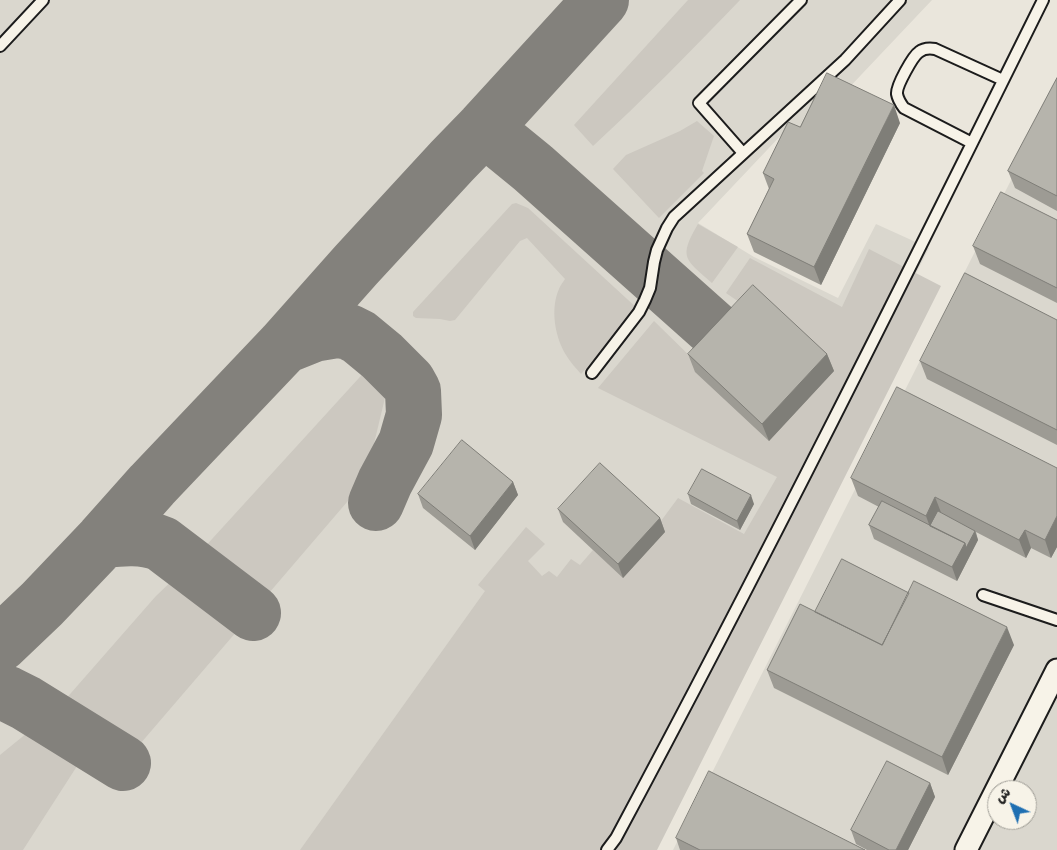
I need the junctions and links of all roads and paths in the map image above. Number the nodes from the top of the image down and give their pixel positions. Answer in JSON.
{"nodes":[{"id":1,"x":42,"y":0,"type":"edge"},
{"id":2,"x":801,"y":0,"type":"edge"},
{"id":3,"x":900,"y":0,"type":"edge"},
{"id":4,"x":1043,"y":0,"type":"edge"},
{"id":5,"x":0,"y":46,"type":"edge"},
{"id":6,"x":1003,"y":80,"type":"junction"},
{"id":7,"x":972,"y":143,"type":"junction"},
{"id":8,"x":743,"y":154,"type":"junction"},
{"id":9,"x":592,"y":373,"type":"dead end"},
{"id":10,"x":983,"y":595,"type":"dead end"},
{"id":11,"x":1057,"y":620,"type":"edge"},
{"id":12,"x":1057,"y":670,"type":"edge"},
{"id":13,"x":606,"y":850,"type":"edge"},
{"id":14,"x":966,"y":850,"type":"edge"}],
"edges":[{"from":1,"to":5,"type":"lane"},
{"from":2,"to":8,"type":"lane"},
{"from":3,"to":8,"type":"lane"},
{"from":4,"to":6,"type":"lane"},
{"from":6,"to":7,"type":"lane"},
{"from":6,"to":7,"type":"lane"},
{"from":7,"to":13,"type":"lane"},
{"from":8,"to":9,"type":"lane"},
{"from":10,"to":11,"type":"lane"},
{"from":12,"to":14,"type":"street"}]}
